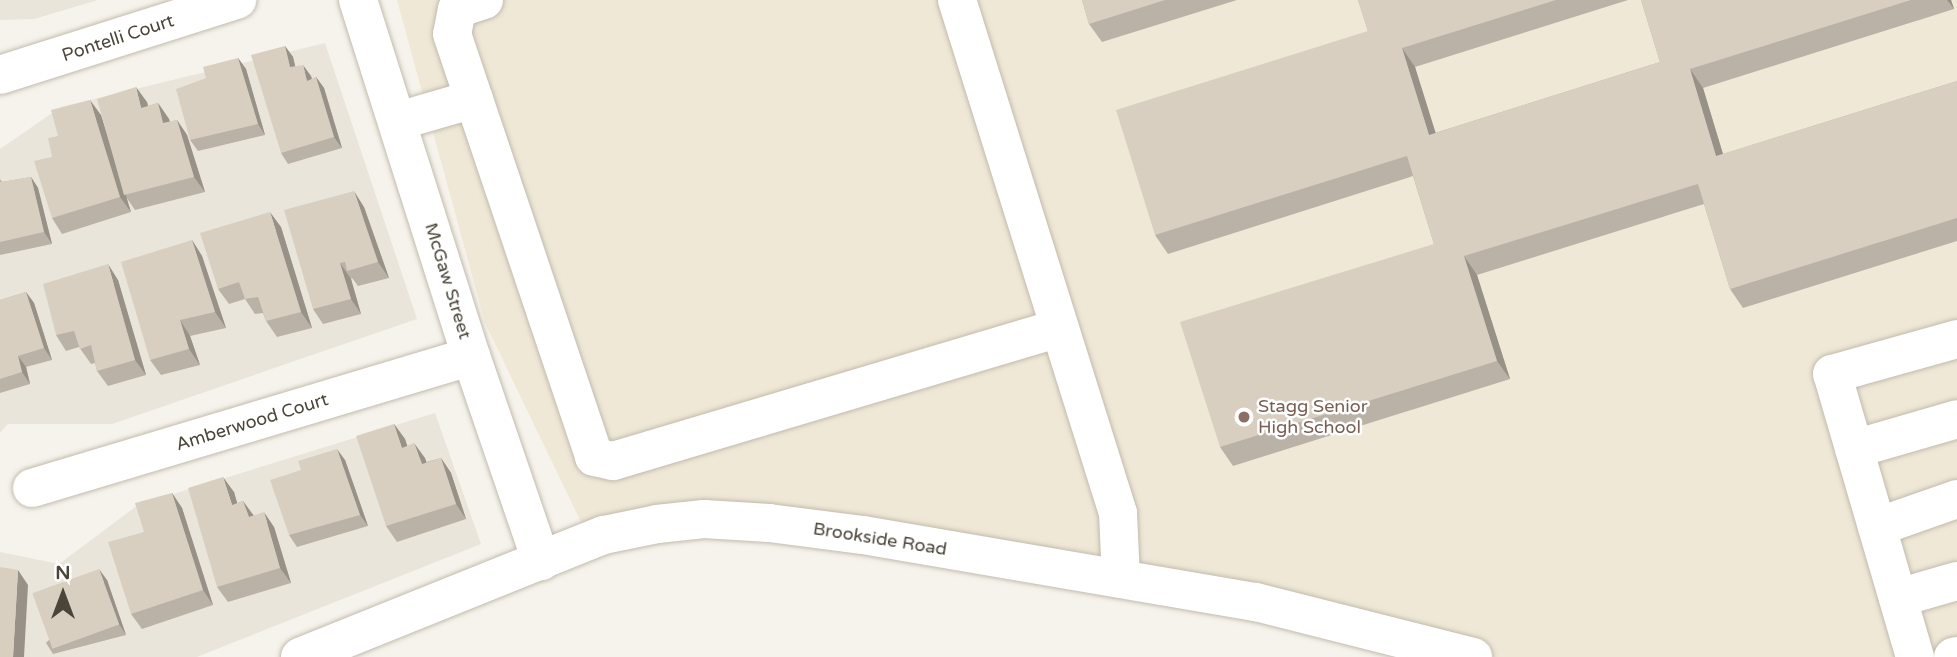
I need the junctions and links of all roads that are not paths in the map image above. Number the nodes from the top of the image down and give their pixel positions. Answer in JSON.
{"nodes":[{"id":1,"x":237,"y":0,"type":"edge"},
{"id":2,"x":358,"y":0,"type":"edge"},
{"id":3,"x":484,"y":0,"type":"edge"},
{"id":4,"x":957,"y":0,"type":"edge"},
{"id":5,"x":0,"y":75,"type":"edge"},
{"id":6,"x":474,"y":99,"type":"junction"},
{"id":7,"x":398,"y":121,"type":"junction"},
{"id":8,"x":1060,"y":328,"type":"junction"},
{"id":9,"x":1957,"y":339,"type":"edge"},
{"id":10,"x":471,"y":356,"type":"junction"},
{"id":11,"x":1957,"y":419,"type":"edge"},
{"id":12,"x":1854,"y":449,"type":"junction"},
{"id":13,"x":32,"y":488,"type":"dead end"},
{"id":14,"x":1957,"y":499,"type":"edge"},
{"id":15,"x":1877,"y":527,"type":"junction"},
{"id":16,"x":541,"y":561,"type":"junction"},
{"id":17,"x":1121,"y":579,"type":"junction"},
{"id":18,"x":1957,"y":582,"type":"edge"},
{"id":19,"x":1898,"y":598,"type":"junction"},
{"id":20,"x":300,"y":657,"type":"edge"},
{"id":21,"x":1473,"y":657,"type":"edge"},
{"id":22,"x":1915,"y":657,"type":"edge"}],
"edges":[{"from":1,"to":5,"type":"street","name":"Pontelli Court"},
{"from":2,"to":7,"type":"street","name":"McGaw Street"},
{"from":3,"to":6,"type":"street"},
{"from":4,"to":8,"type":"street"},
{"from":6,"to":7,"type":"street"},
{"from":6,"to":8,"type":"street"},
{"from":7,"to":10,"type":"street","name":"McGaw Street"},
{"from":8,"to":17,"type":"street"},
{"from":9,"to":12,"type":"street"},
{"from":10,"to":13,"type":"street","name":"Amberwood Court"},
{"from":10,"to":16,"type":"street","name":"McGaw Street"},
{"from":11,"to":12,"type":"street"},
{"from":12,"to":15,"type":"street"},
{"from":14,"to":15,"type":"street"},
{"from":15,"to":19,"type":"street"},
{"from":16,"to":17,"type":"street","name":"Brookside Road"},
{"from":16,"to":20,"type":"street","name":"Brookside Road"},
{"from":17,"to":21,"type":"street","name":"Brookside Road"},
{"from":18,"to":19,"type":"street"},
{"from":19,"to":22,"type":"street"}]}
